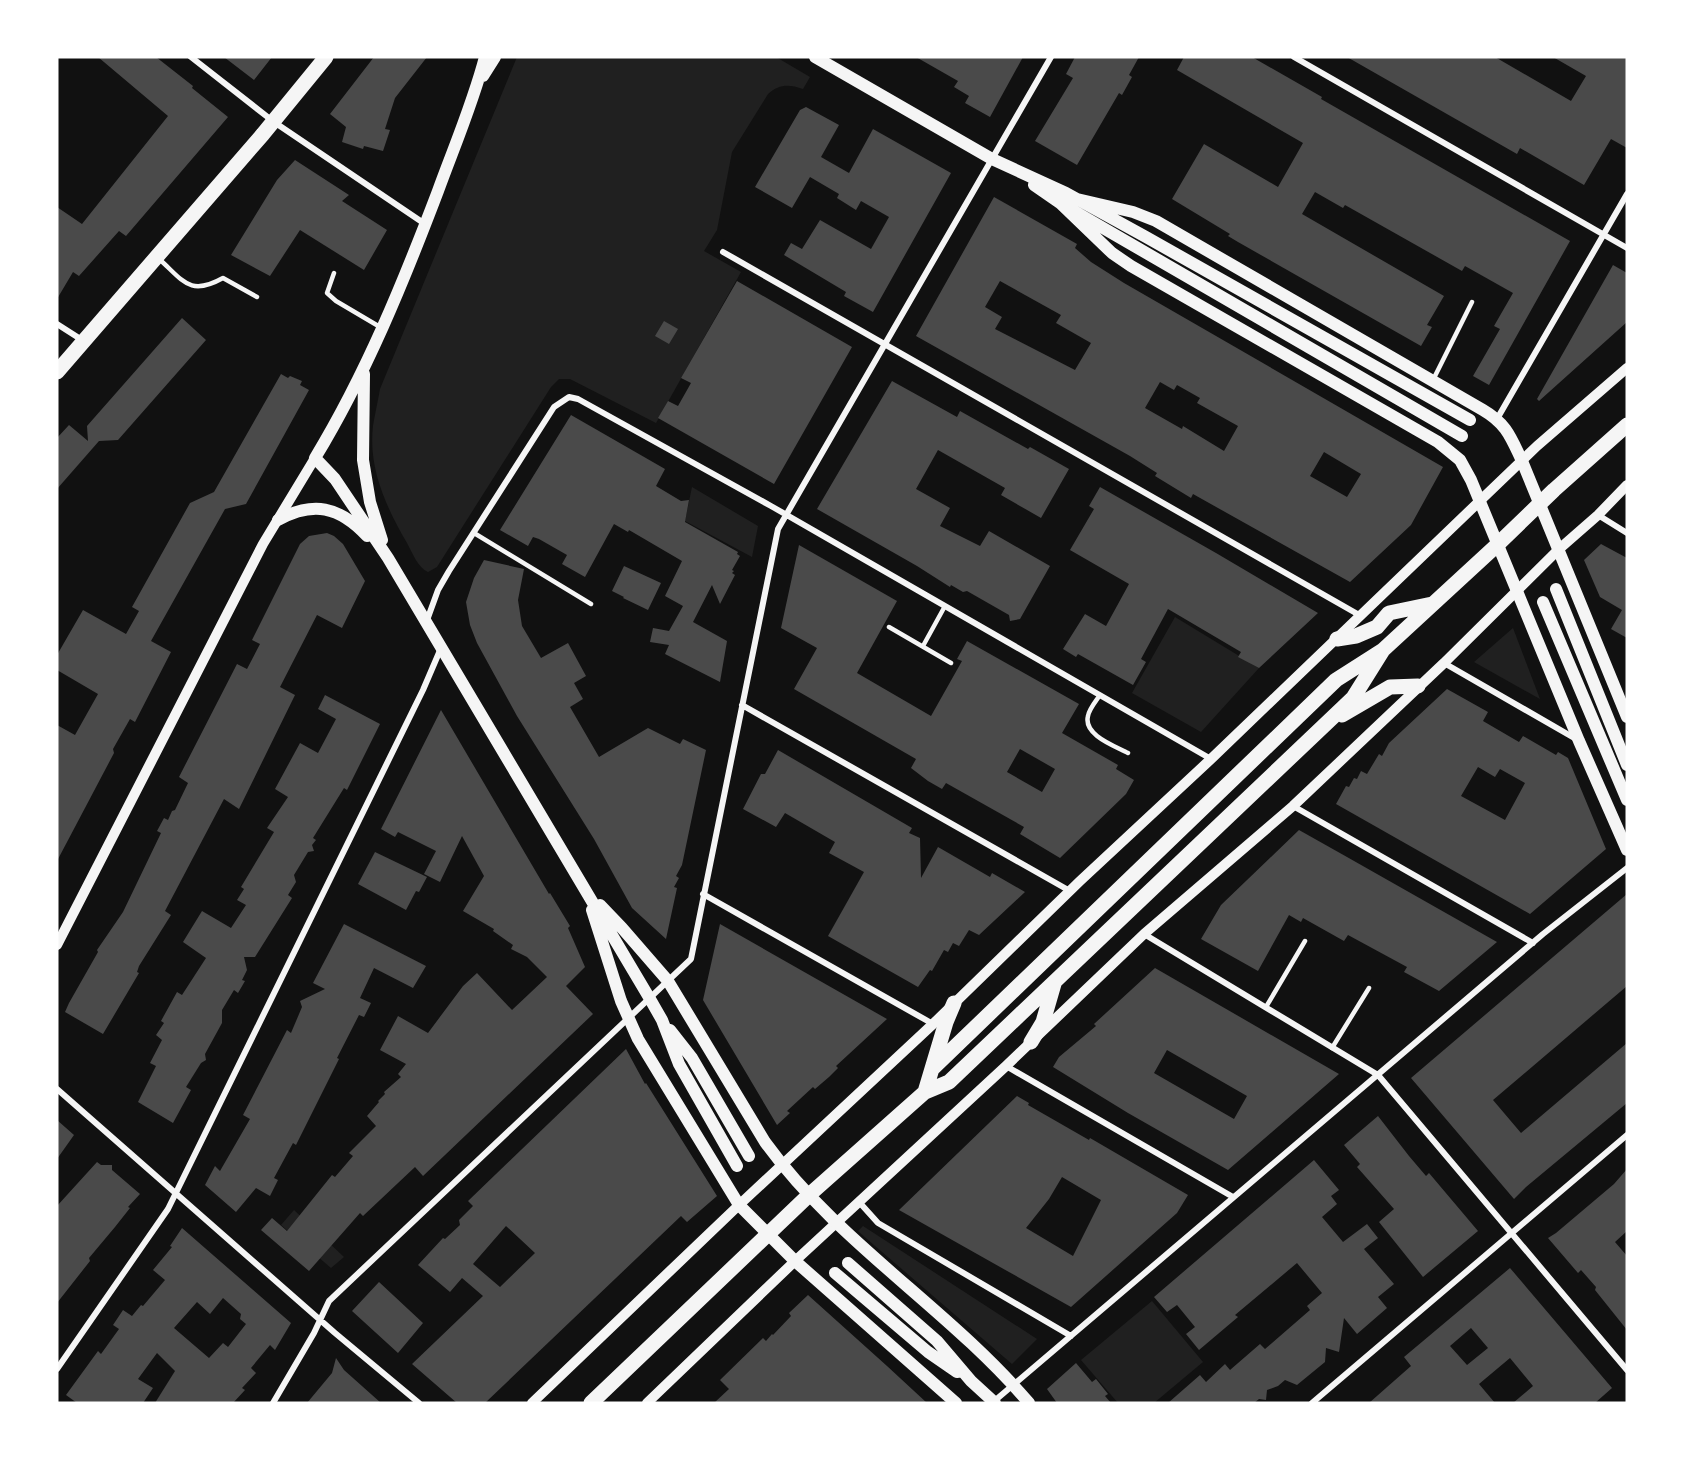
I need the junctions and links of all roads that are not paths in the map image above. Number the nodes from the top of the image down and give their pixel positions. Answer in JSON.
{"nodes":[{"id":1,"x":191,"y":57,"type":"edge"},
{"id":2,"x":326,"y":57,"type":"edge"},
{"id":3,"x":485,"y":57,"type":"edge"},
{"id":4,"x":495,"y":57,"type":"edge"},
{"id":5,"x":815,"y":57,"type":"edge"},
{"id":6,"x":1051,"y":57,"type":"edge"},
{"id":7,"x":1294,"y":57,"type":"edge"},
{"id":8,"x":835,"y":62,"type":"edge"},
{"id":9,"x":478,"y":85,"type":"junction"},
{"id":10,"x":273,"y":122,"type":"junction"},
{"id":11,"x":992,"y":159,"type":"junction"},
{"id":12,"x":1008,"y":167,"type":"junction"},
{"id":13,"x":1627,"y":194,"type":"edge"},
{"id":14,"x":1077,"y":199,"type":"junction"},
{"id":15,"x":1060,"y":203,"type":"junction"},
{"id":16,"x":426,"y":224,"type":"junction"},
{"id":17,"x":1604,"y":234,"type":"junction"},
{"id":18,"x":1627,"y":248,"type":"edge"},
{"id":19,"x":723,"y":252,"type":"dead end"},
{"id":20,"x":157,"y":257,"type":"junction"},
{"id":21,"x":334,"y":273,"type":"dead end"},
{"id":22,"x":257,"y":297,"type":"dead end"},
{"id":23,"x":1472,"y":302,"type":"dead end"},
{"id":24,"x":57,"y":324,"type":"edge"},
{"id":25,"x":383,"y":328,"type":"junction"},
{"id":26,"x":83,"y":341,"type":"junction"},
{"id":27,"x":884,"y":344,"type":"junction"},
{"id":28,"x":1627,"y":368,"type":"edge"},
{"id":29,"x":364,"y":370,"type":"junction"},
{"id":30,"x":57,"y":372,"type":"edge"},
{"id":31,"x":1433,"y":380,"type":"junction"},
{"id":32,"x":1497,"y":419,"type":"junction"},
{"id":33,"x":1470,"y":420,"type":"dead end"},
{"id":34,"x":1627,"y":425,"type":"edge"},
{"id":35,"x":1462,"y":436,"type":"dead end"},
{"id":36,"x":315,"y":458,"type":"junction"},
{"id":37,"x":1522,"y":462,"type":"junction"},
{"id":38,"x":1627,"y":485,"type":"edge"},
{"id":39,"x":1480,"y":502,"type":"junction"},
{"id":40,"x":1539,"y":505,"type":"junction"},
{"id":41,"x":786,"y":514,"type":"junction"},
{"id":42,"x":1598,"y":515,"type":"junction"},
{"id":43,"x":278,"y":520,"type":"junction"},
{"id":44,"x":474,"y":533,"type":"junction"},
{"id":45,"x":1627,"y":533,"type":"edge"},
{"id":46,"x":1497,"y":545,"type":"junction"},
{"id":47,"x":1558,"y":550,"type":"junction"},
{"id":48,"x":388,"y":558,"type":"junction"},
{"id":49,"x":1517,"y":589,"type":"junction"},
{"id":50,"x":1556,"y":589,"type":"dead end"},
{"id":51,"x":1543,"y":602,"type":"dead end"},
{"id":52,"x":591,"y":604,"type":"dead end"},
{"id":53,"x":1432,"y":604,"type":"junction"},
{"id":54,"x":945,"y":606,"type":"junction"},
{"id":55,"x":1361,"y":616,"type":"junction"},
{"id":56,"x":426,"y":622,"type":"junction"},
{"id":57,"x":889,"y":627,"type":"dead end"},
{"id":58,"x":1337,"y":639,"type":"junction"},
{"id":59,"x":923,"y":646,"type":"junction"},
{"id":60,"x":441,"y":648,"type":"junction"},
{"id":61,"x":1383,"y":650,"type":"junction"},
{"id":62,"x":951,"y":663,"type":"dead end"},
{"id":63,"x":1443,"y":663,"type":"junction"},
{"id":64,"x":1418,"y":686,"type":"junction"},
{"id":65,"x":1100,"y":695,"type":"junction"},
{"id":66,"x":742,"y":705,"type":"junction"},
{"id":67,"x":1627,"y":717,"type":"edge"},
{"id":68,"x":1321,"y":728,"type":"junction"},
{"id":69,"x":1579,"y":741,"type":"junction"},
{"id":70,"x":1128,"y":753,"type":"dead end"},
{"id":71,"x":1211,"y":759,"type":"junction"},
{"id":72,"x":1627,"y":765,"type":"edge"},
{"id":73,"x":1627,"y":800,"type":"edge"},
{"id":74,"x":1293,"y":806,"type":"junction"},
{"id":75,"x":1627,"y":850,"type":"edge"},
{"id":76,"x":1627,"y":868,"type":"edge"},
{"id":77,"x":1070,"y":891,"type":"junction"},
{"id":78,"x":586,"y":892,"type":"junction"},
{"id":79,"x":703,"y":894,"type":"junction"},
{"id":80,"x":1144,"y":934,"type":"junction"},
{"id":81,"x":1305,"y":941,"type":"dead end"},
{"id":82,"x":1533,"y":943,"type":"junction"},
{"id":83,"x":57,"y":945,"type":"edge"},
{"id":84,"x":668,"y":981,"type":"junction"},
{"id":85,"x":1055,"y":981,"type":"junction"},
{"id":86,"x":1369,"y":988,"type":"dead end"},
{"id":87,"x":650,"y":999,"type":"junction"},
{"id":88,"x":954,"y":1003,"type":"junction"},
{"id":89,"x":1266,"y":1007,"type":"junction"},
{"id":90,"x":628,"y":1018,"type":"junction"},
{"id":91,"x":662,"y":1020,"type":"junction"},
{"id":92,"x":933,"y":1024,"type":"junction"},
{"id":93,"x":1031,"y":1042,"type":"junction"},
{"id":94,"x":1332,"y":1048,"type":"junction"},
{"id":95,"x":1006,"y":1066,"type":"junction"},
{"id":96,"x":933,"y":1068,"type":"junction"},
{"id":97,"x":1378,"y":1075,"type":"junction"},
{"id":98,"x":57,"y":1089,"type":"edge"},
{"id":99,"x":926,"y":1092,"type":"junction"},
{"id":100,"x":1627,"y":1135,"type":"edge"},
{"id":101,"x":749,"y":1156,"type":"dead end"},
{"id":102,"x":782,"y":1165,"type":"junction"},
{"id":103,"x":737,"y":1166,"type":"dead end"},
{"id":104,"x":175,"y":1193,"type":"junction"},
{"id":105,"x":809,"y":1196,"type":"junction"},
{"id":106,"x":1233,"y":1197,"type":"junction"},
{"id":107,"x":860,"y":1203,"type":"junction"},
{"id":108,"x":739,"y":1204,"type":"junction"},
{"id":109,"x":837,"y":1222,"type":"junction"},
{"id":110,"x":1512,"y":1233,"type":"junction"},
{"id":111,"x":767,"y":1235,"type":"junction"},
{"id":112,"x":795,"y":1261,"type":"junction"},
{"id":113,"x":849,"y":1263,"type":"dead end"},
{"id":114,"x":836,"y":1273,"type":"dead end"},
{"id":115,"x":320,"y":1319,"type":"junction"},
{"id":116,"x":1071,"y":1336,"type":"junction"},
{"id":117,"x":57,"y":1369,"type":"edge"},
{"id":118,"x":1627,"y":1370,"type":"edge"},
{"id":119,"x":971,"y":1380,"type":"junction"},
{"id":120,"x":1013,"y":1385,"type":"junction"},
{"id":121,"x":994,"y":1402,"type":"edge"},
{"id":122,"x":273,"y":1403,"type":"edge"},
{"id":123,"x":419,"y":1403,"type":"edge"},
{"id":124,"x":532,"y":1403,"type":"edge"},
{"id":125,"x":591,"y":1403,"type":"edge"},
{"id":126,"x":647,"y":1403,"type":"edge"},
{"id":127,"x":956,"y":1403,"type":"edge"},
{"id":128,"x":1029,"y":1403,"type":"edge"},
{"id":129,"x":1312,"y":1403,"type":"edge"}],
"edges":[{"from":1,"to":10,"type":"street"},
{"from":2,"to":10,"type":"main road"},
{"from":3,"to":9,"type":"main road"},
{"from":4,"to":9,"type":"main road"},
{"from":5,"to":8,"type":"main road"},
{"from":6,"to":11,"type":"street"},
{"from":7,"to":17,"type":"street"},
{"from":8,"to":11,"type":"main road"},
{"from":9,"to":16,"type":"main road"},
{"from":10,"to":16,"type":"street"},
{"from":10,"to":20,"type":"main road"},
{"from":11,"to":12,"type":"main road"},
{"from":11,"to":27,"type":"street"},
{"from":12,"to":14,"type":"main road"},
{"from":12,"to":15,"type":"main road"},
{"from":13,"to":17,"type":"street"},
{"from":14,"to":31,"type":"main road"},
{"from":14,"to":33,"type":"main road"},
{"from":15,"to":35,"type":"main road"},
{"from":15,"to":39,"type":"main road"},
{"from":16,"to":25,"type":"main road"},
{"from":17,"to":18,"type":"street"},
{"from":17,"to":32,"type":"street"},
{"from":19,"to":27,"type":"street"},
{"from":20,"to":22,"type":"lane"},
{"from":20,"to":26,"type":"main road"},
{"from":21,"to":25,"type":"lane"},
{"from":23,"to":31,"type":"lane"},
{"from":24,"to":26,"type":"street"},
{"from":25,"to":29,"type":"main road"},
{"from":26,"to":30,"type":"main road"},
{"from":27,"to":41,"type":"street"},
{"from":27,"to":55,"type":"street"},
{"from":28,"to":37,"type":"street"},
{"from":29,"to":36,"type":"main road"},
{"from":29,"to":48,"type":"main road"},
{"from":31,"to":32,"type":"main road"},
{"from":32,"to":37,"type":"main road"},
{"from":34,"to":40,"type":"main road"},
{"from":36,"to":43,"type":"street"},
{"from":36,"to":48,"type":"main road"},
{"from":37,"to":39,"type":"street"},
{"from":37,"to":40,"type":"main road"},
{"from":38,"to":42,"type":"street"},
{"from":39,"to":46,"type":"main road"},
{"from":39,"to":55,"type":"street"},
{"from":40,"to":46,"type":"main road"},
{"from":40,"to":47,"type":"main road"},
{"from":41,"to":44,"type":"street"},
{"from":41,"to":54,"type":"street"},
{"from":41,"to":66,"type":"street"},
{"from":42,"to":45,"type":"street"},
{"from":42,"to":47,"type":"street"},
{"from":43,"to":48,"type":"main road"},
{"from":43,"to":83,"type":"street"},
{"from":44,"to":52,"type":"lane"},
{"from":44,"to":56,"type":"street"},
{"from":46,"to":49,"type":"main road"},
{"from":46,"to":53,"type":"main road"},
{"from":47,"to":49,"type":"street"},
{"from":47,"to":67,"type":"main road"},
{"from":48,"to":56,"type":"main road"},
{"from":49,"to":63,"type":"street"},
{"from":49,"to":69,"type":"main road"},
{"from":50,"to":72,"type":"main road"},
{"from":51,"to":73,"type":"main road"},
{"from":53,"to":58,"type":"main road"},
{"from":53,"to":61,"type":"main road"},
{"from":54,"to":59,"type":"lane"},
{"from":54,"to":65,"type":"street"},
{"from":55,"to":58,"type":"street"},
{"from":56,"to":60,"type":"main road"},
{"from":57,"to":59,"type":"lane"},
{"from":58,"to":71,"type":"street"},
{"from":59,"to":62,"type":"lane"},
{"from":60,"to":78,"type":"main road"},
{"from":60,"to":104,"type":"street"},
{"from":61,"to":68,"type":"main road"},
{"from":61,"to":96,"type":"main road"},
{"from":63,"to":64,"type":"street"},
{"from":63,"to":69,"type":"street"},
{"from":64,"to":68,"type":"main road"},
{"from":64,"to":74,"type":"street"},
{"from":65,"to":70,"type":"lane"},
{"from":65,"to":71,"type":"street"},
{"from":66,"to":77,"type":"street"},
{"from":66,"to":79,"type":"street"},
{"from":68,"to":85,"type":"main road"},
{"from":69,"to":75,"type":"main road"},
{"from":71,"to":77,"type":"street"},
{"from":74,"to":80,"type":"street"},
{"from":74,"to":82,"type":"street"},
{"from":76,"to":82,"type":"street"},
{"from":77,"to":88,"type":"street"},
{"from":78,"to":84,"type":"main road"},
{"from":78,"to":87,"type":"main road"},
{"from":78,"to":90,"type":"main road"},
{"from":79,"to":84,"type":"street"},
{"from":79,"to":92,"type":"street"},
{"from":80,"to":89,"type":"street"},
{"from":80,"to":93,"type":"street"},
{"from":81,"to":89,"type":"lane"},
{"from":82,"to":97,"type":"street"},
{"from":84,"to":87,"type":"street"},
{"from":84,"to":102,"type":"main road"},
{"from":85,"to":93,"type":"main road"},
{"from":85,"to":99,"type":"main road"},
{"from":86,"to":94,"type":"lane"},
{"from":87,"to":90,"type":"street"},
{"from":87,"to":91,"type":"main road"},
{"from":88,"to":92,"type":"street"},
{"from":88,"to":96,"type":"main road"},
{"from":89,"to":94,"type":"street"},
{"from":90,"to":108,"type":"main road"},
{"from":90,"to":115,"type":"street"},
{"from":91,"to":101,"type":"main road"},
{"from":91,"to":103,"type":"main road"},
{"from":92,"to":102,"type":"street"},
{"from":93,"to":95,"type":"street"},
{"from":94,"to":97,"type":"street"},
{"from":95,"to":106,"type":"street"},
{"from":95,"to":107,"type":"street"},
{"from":96,"to":99,"type":"main road"},
{"from":97,"to":106,"type":"street"},
{"from":97,"to":110,"type":"street"},
{"from":98,"to":104,"type":"street"},
{"from":99,"to":105,"type":"main road"},
{"from":100,"to":110,"type":"street"},
{"from":102,"to":105,"type":"main road"},
{"from":102,"to":108,"type":"street"},
{"from":104,"to":115,"type":"street"},
{"from":104,"to":117,"type":"street"},
{"from":105,"to":109,"type":"main road"},
{"from":105,"to":111,"type":"main road"},
{"from":106,"to":116,"type":"street"},
{"from":107,"to":109,"type":"street"},
{"from":107,"to":116,"type":"street"},
{"from":108,"to":111,"type":"main road"},
{"from":108,"to":124,"type":"street"},
{"from":109,"to":112,"type":"street"},
{"from":109,"to":120,"type":"main road"},
{"from":110,"to":118,"type":"street"},
{"from":110,"to":129,"type":"street"},
{"from":111,"to":112,"type":"main road"},
{"from":111,"to":125,"type":"main road"},
{"from":112,"to":126,"type":"street"},
{"from":112,"to":127,"type":"main road"},
{"from":113,"to":119,"type":"main road"},
{"from":114,"to":119,"type":"main road"},
{"from":115,"to":122,"type":"street"},
{"from":115,"to":123,"type":"street"},
{"from":116,"to":120,"type":"street"},
{"from":119,"to":121,"type":"main road"},
{"from":120,"to":121,"type":"street"},
{"from":120,"to":128,"type":"main road"}]}
